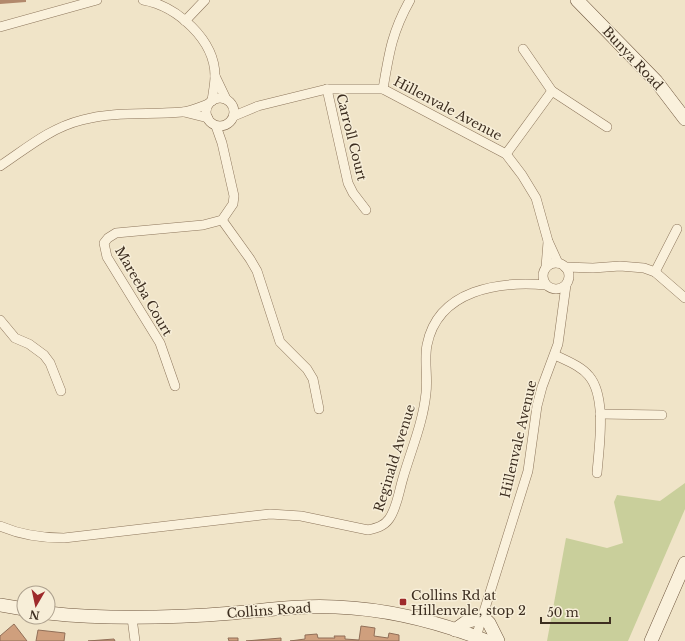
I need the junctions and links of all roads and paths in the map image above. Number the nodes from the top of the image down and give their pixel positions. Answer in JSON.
{"nodes":[{"id":1,"x":97,"y":0,"type":"edge"},
{"id":2,"x":143,"y":0,"type":"edge"},
{"id":3,"x":205,"y":0,"type":"edge"},
{"id":4,"x":410,"y":0,"type":"edge"},
{"id":5,"x":577,"y":0,"type":"edge"},
{"id":6,"x":185,"y":21,"type":"junction"},
{"id":7,"x":0,"y":28,"type":"edge"},
{"id":8,"x":523,"y":49,"type":"dead end"},
{"id":9,"x":215,"y":76,"type":"junction"},
{"id":10,"x":327,"y":89,"type":"junction"},
{"id":11,"x":383,"y":89,"type":"junction"},
{"id":12,"x":552,"y":91,"type":"junction"},
{"id":13,"x":210,"y":102,"type":"junction"},
{"id":14,"x":229,"y":102,"type":"junction"},
{"id":15,"x":258,"y":106,"type":"junction"},
{"id":16,"x":184,"y":112,"type":"junction"},
{"id":17,"x":234,"y":116,"type":"junction"},
{"id":18,"x":208,"y":118,"type":"junction"},
{"id":19,"x":685,"y":119,"type":"edge"},
{"id":20,"x":226,"y":125,"type":"junction"},
{"id":21,"x":216,"y":126,"type":"junction"},
{"id":22,"x":607,"y":126,"type":"dead end"},
{"id":23,"x":222,"y":144,"type":"junction"},
{"id":24,"x":506,"y":154,"type":"junction"},
{"id":25,"x":0,"y":166,"type":"edge"},
{"id":26,"x":366,"y":210,"type":"dead end"},
{"id":27,"x":222,"y":220,"type":"junction"},
{"id":28,"x":677,"y":229,"type":"dead end"},
{"id":29,"x":548,"y":241,"type":"junction"},
{"id":30,"x":562,"y":265,"type":"junction"},
{"id":31,"x":593,"y":268,"type":"junction"},
{"id":32,"x":544,"y":270,"type":"junction"},
{"id":33,"x":655,"y":272,"type":"junction"},
{"id":34,"x":567,"y":282,"type":"junction"},
{"id":35,"x":520,"y":283,"type":"junction"},
{"id":36,"x":546,"y":285,"type":"junction"},
{"id":37,"x":555,"y":290,"type":"junction"},
{"id":38,"x":685,"y":298,"type":"edge"},
{"id":39,"x":562,"y":316,"type":"junction"},
{"id":40,"x":0,"y":320,"type":"edge"},
{"id":41,"x":555,"y":355,"type":"junction"},
{"id":42,"x":175,"y":386,"type":"dead end"},
{"id":43,"x":61,"y":391,"type":"dead end"},
{"id":44,"x":319,"y":409,"type":"dead end"},
{"id":45,"x":600,"y":414,"type":"junction"},
{"id":46,"x":662,"y":415,"type":"dead end"},
{"id":47,"x":597,"y":473,"type":"dead end"},
{"id":48,"x":0,"y":526,"type":"edge"},
{"id":49,"x":685,"y":562,"type":"edge"},
{"id":50,"x":0,"y":605,"type":"edge"},
{"id":51,"x":16,"y":608,"type":"edge"},
{"id":52,"x":56,"y":614,"type":"edge"},
{"id":53,"x":483,"y":617,"type":"junction"},
{"id":54,"x":132,"y":618,"type":"junction"},
{"id":55,"x":455,"y":630,"type":"junction"},
{"id":56,"x":481,"y":639,"type":"edge"},
{"id":57,"x":135,"y":641,"type":"edge"},
{"id":58,"x":498,"y":641,"type":"edge"},
{"id":59,"x":651,"y":641,"type":"edge"}],
"edges":[{"from":1,"to":7,"type":"street"},
{"from":2,"to":6,"type":"street"},
{"from":3,"to":6,"type":"street"},
{"from":4,"to":11,"type":"street"},
{"from":5,"to":19,"type":"main road","name":"Bunya Road"},
{"from":6,"to":9,"type":"street"},
{"from":8,"to":12,"type":"street"},
{"from":9,"to":13,"type":"street"},
{"from":9,"to":14,"type":"street"},
{"from":10,"to":11,"type":"street","name":"Hillenvale Avenue"},
{"from":10,"to":15,"type":"street","name":"Hillenvale Avenue"},
{"from":10,"to":26,"type":"street","name":"Carroll Court"},
{"from":11,"to":24,"type":"street","name":"Hillenvale Avenue"},
{"from":12,"to":22,"type":"street"},
{"from":12,"to":24,"type":"street"},
{"from":13,"to":14,"type":"street"},
{"from":13,"to":16,"type":"street"},
{"from":13,"to":18,"type":"street"},
{"from":14,"to":15,"type":"street","name":"Hillenvale Avenue"},
{"from":14,"to":17,"type":"street"},
{"from":15,"to":17,"type":"street","name":"Hillenvale Avenue"},
{"from":16,"to":18,"type":"street"},
{"from":16,"to":25,"type":"street"},
{"from":17,"to":20,"type":"street"},
{"from":18,"to":21,"type":"street"},
{"from":20,"to":21,"type":"street"},
{"from":20,"to":23,"type":"street"},
{"from":21,"to":23,"type":"street"},
{"from":23,"to":27,"type":"street"},
{"from":24,"to":29,"type":"street","name":"Hillenvale Avenue"},
{"from":27,"to":42,"type":"street","name":"Mareeba Court"},
{"from":27,"to":44,"type":"street"},
{"from":28,"to":33,"type":"street"},
{"from":29,"to":30,"type":"street","name":"Hillenvale Avenue"},
{"from":29,"to":32,"type":"street","name":"Hillenvale Avenue"},
{"from":30,"to":31,"type":"street"},
{"from":30,"to":32,"type":"street"},
{"from":30,"to":34,"type":"street"},
{"from":31,"to":33,"type":"street"},
{"from":31,"to":34,"type":"street"},
{"from":32,"to":35,"type":"street","name":"Reginald Avenue"},
{"from":32,"to":36,"type":"street"},
{"from":33,"to":38,"type":"street"},
{"from":34,"to":37,"type":"street"},
{"from":34,"to":39,"type":"street","name":"Hillenvale Avenue"},
{"from":35,"to":36,"type":"street","name":"Reginald Avenue"},
{"from":35,"to":48,"type":"street","name":"Reginald Avenue"},
{"from":36,"to":37,"type":"street"},
{"from":37,"to":39,"type":"street","name":"Hillenvale Avenue"},
{"from":39,"to":41,"type":"street","name":"Hillenvale Avenue"},
{"from":40,"to":43,"type":"street"},
{"from":41,"to":45,"type":"street"},
{"from":41,"to":53,"type":"street","name":"Hillenvale Avenue"},
{"from":45,"to":46,"type":"street"},
{"from":45,"to":47,"type":"street"},
{"from":49,"to":59,"type":"main road"},
{"from":50,"to":51,"type":"main road"},
{"from":52,"to":54,"type":"main road","name":"Collins Road"},
{"from":53,"to":55,"type":"main road"},
{"from":53,"to":56,"type":"street","name":"Hillenvale Avenue"},
{"from":53,"to":58,"type":"main road"},
{"from":54,"to":55,"type":"main road","name":"Collins Road"},
{"from":54,"to":57,"type":"street"},
{"from":55,"to":56,"type":"main road","name":"Collins Road"}]}
